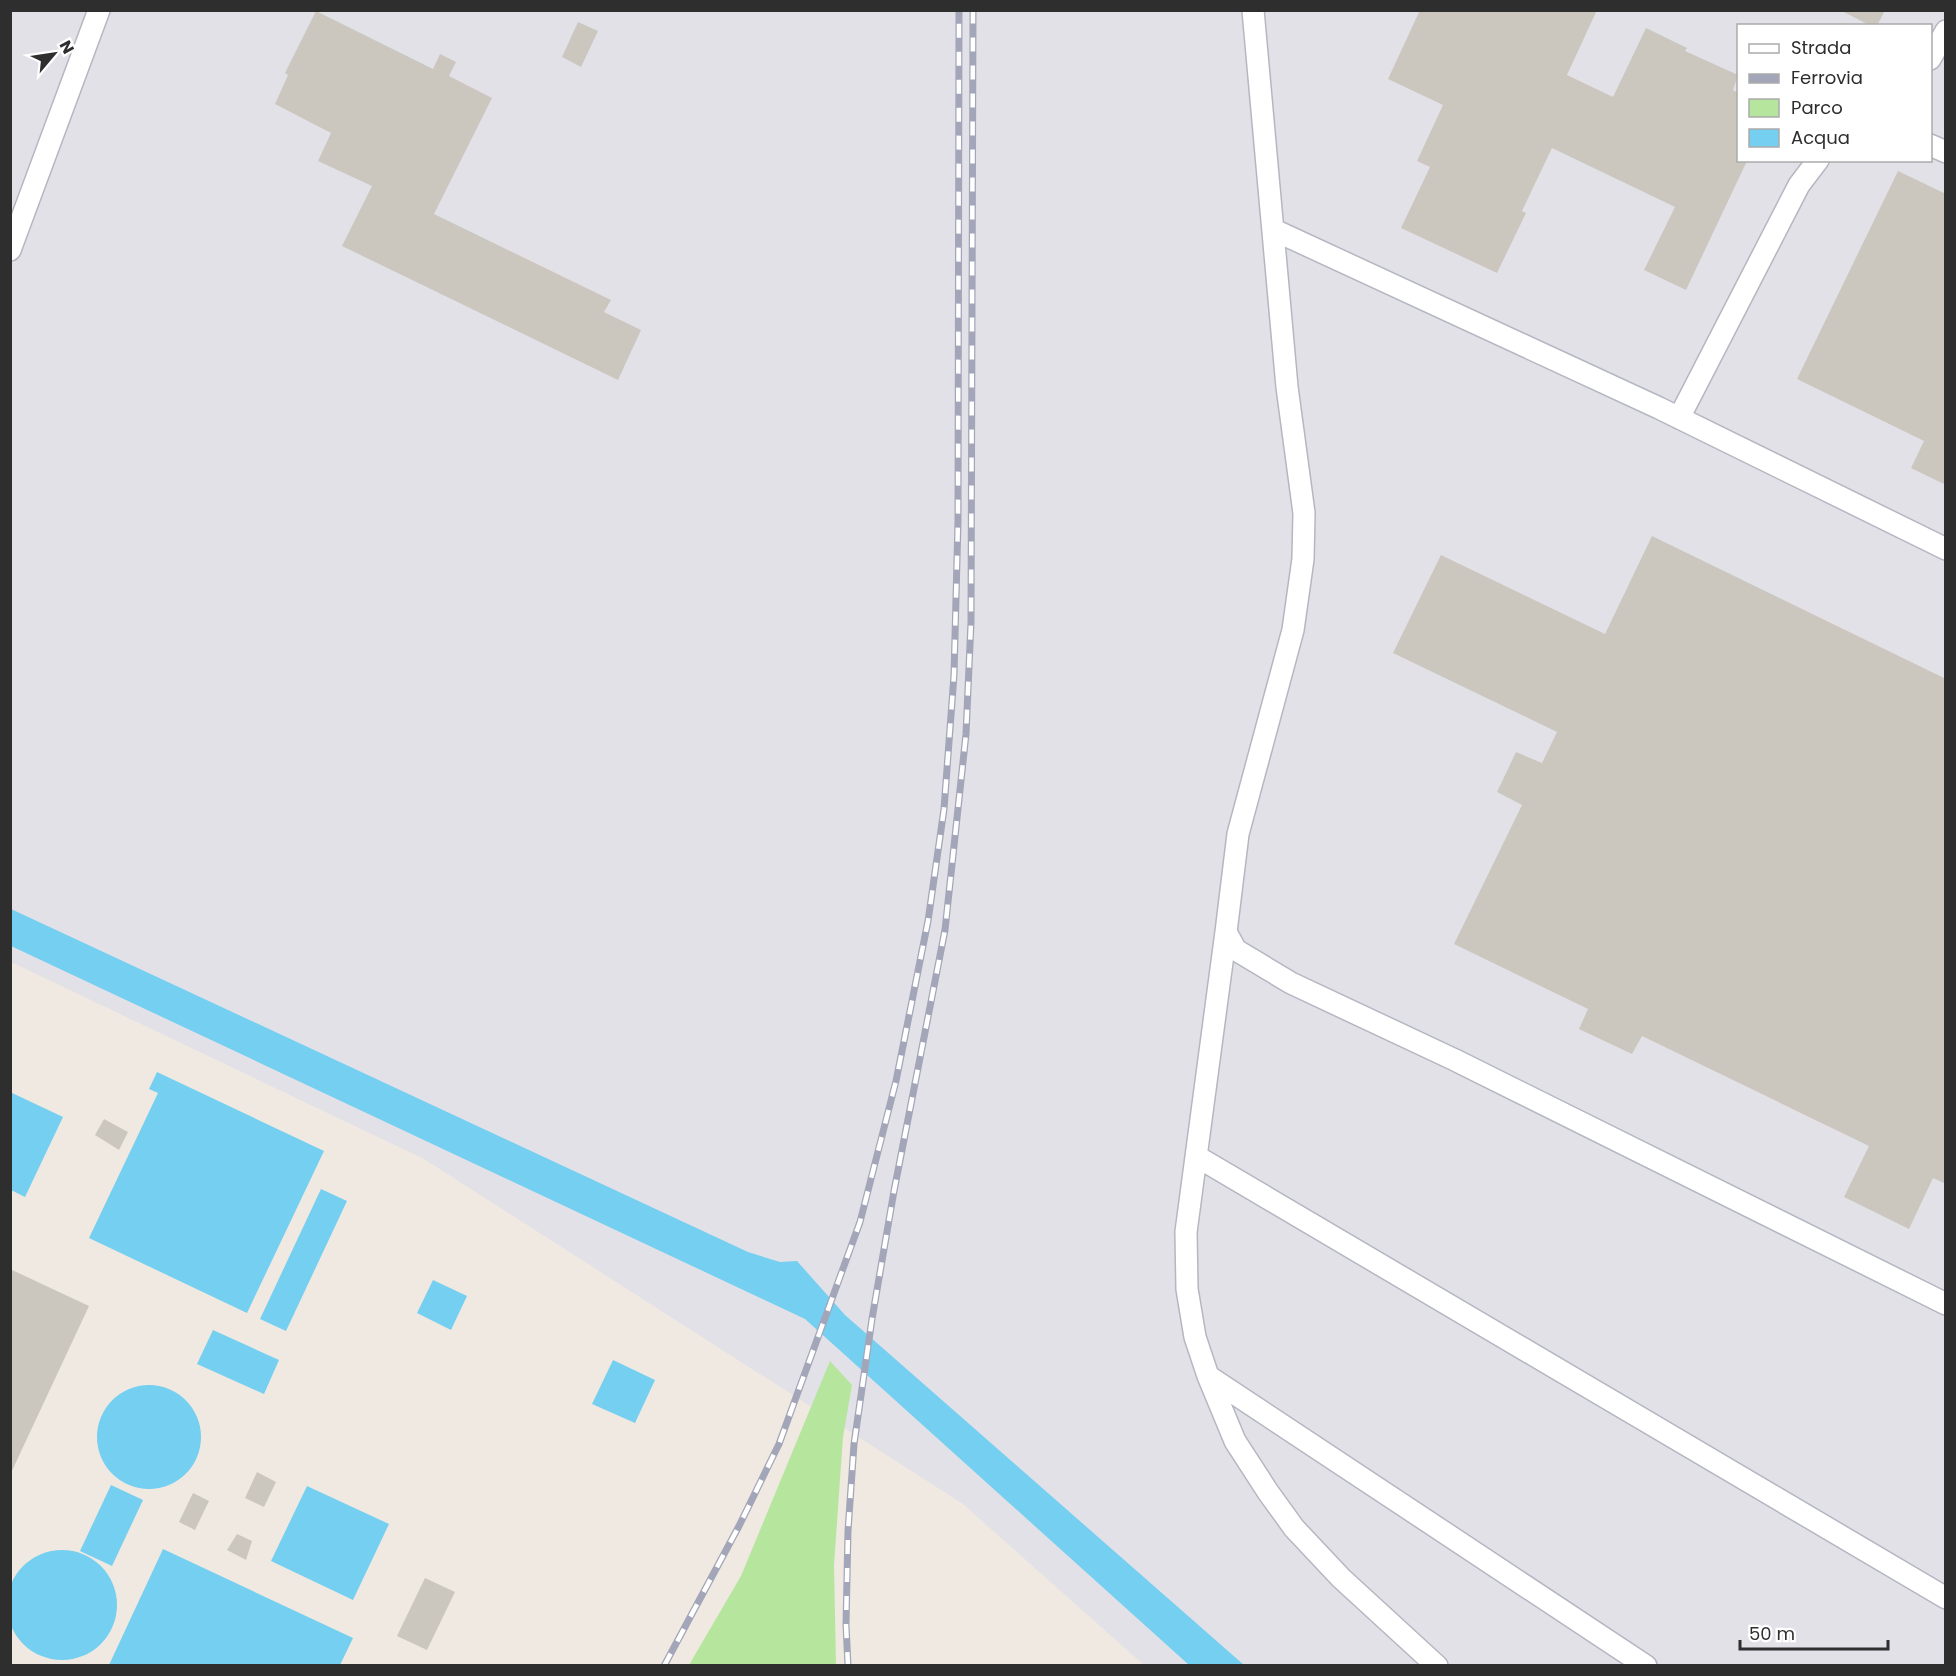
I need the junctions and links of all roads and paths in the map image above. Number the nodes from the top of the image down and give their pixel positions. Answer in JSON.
{"nodes":[{"id":1,"x":99,"y":10,"type":"edge"},
{"id":2,"x":1253,"y":10,"type":"edge"},
{"id":3,"x":1946,"y":31,"type":"edge"},
{"id":4,"x":1932,"y":56,"type":"edge"},
{"id":5,"x":1932,"y":146,"type":"edge"},
{"id":6,"x":1946,"y":152,"type":"edge"},
{"id":7,"x":1816,"y":162,"type":"edge"},
{"id":8,"x":1274,"y":230,"type":"junction"},
{"id":9,"x":10,"y":250,"type":"edge"},
{"id":10,"x":1679,"y":418,"type":"junction"},
{"id":11,"x":1946,"y":549,"type":"edge"},
{"id":12,"x":1226,"y":932,"type":"junction"},
{"id":13,"x":1196,"y":1156,"type":"junction"},
{"id":14,"x":1946,"y":1304,"type":"edge"},
{"id":15,"x":1208,"y":1376,"type":"junction"},
{"id":16,"x":1946,"y":1598,"type":"edge"},
{"id":17,"x":1437,"y":1665,"type":"edge"},
{"id":18,"x":1646,"y":1665,"type":"edge"}],
"edges":[{"from":1,"to":9,"type":"street"},
{"from":2,"to":8,"type":"street"},
{"from":3,"to":4,"type":"street"},
{"from":5,"to":6,"type":"street"},
{"from":7,"to":10,"type":"street"},
{"from":8,"to":10,"type":"street"},
{"from":8,"to":12,"type":"street"},
{"from":10,"to":11,"type":"street"},
{"from":12,"to":13,"type":"street"},
{"from":12,"to":14,"type":"street"},
{"from":13,"to":15,"type":"street"},
{"from":13,"to":16,"type":"street"},
{"from":15,"to":17,"type":"street"},
{"from":15,"to":18,"type":"street"}]}
